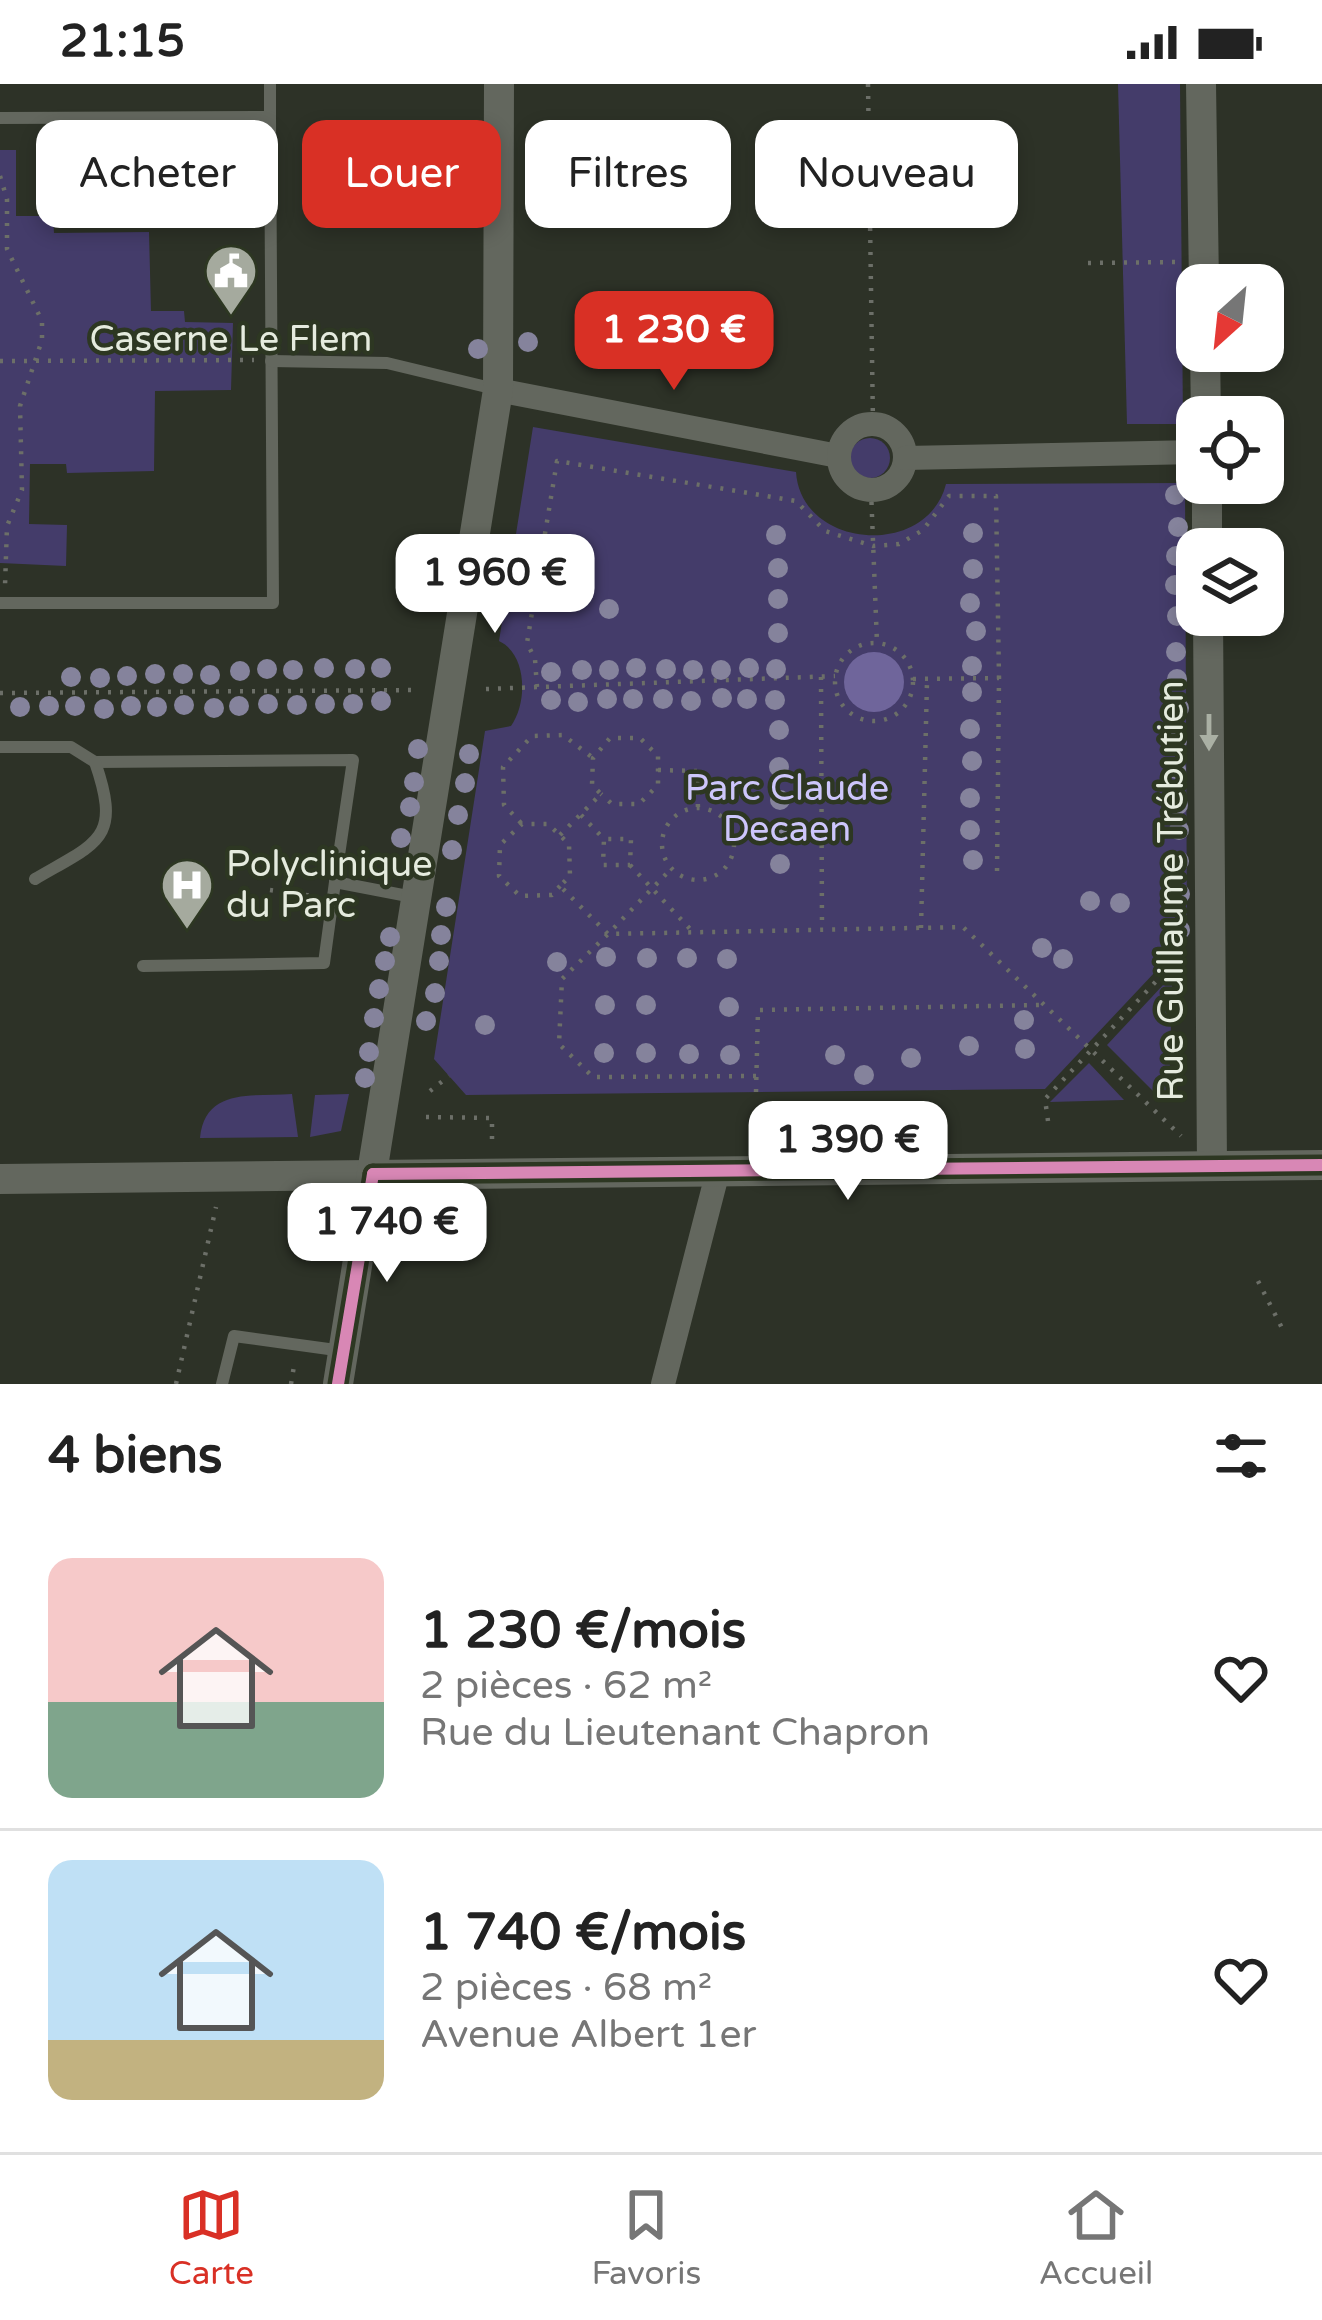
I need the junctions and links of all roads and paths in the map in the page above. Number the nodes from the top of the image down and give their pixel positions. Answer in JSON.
{"nodes":[{"id":1,"x":270,"y":84,"type":"edge"},
{"id":2,"x":499,"y":84,"type":"edge"},
{"id":3,"x":868,"y":84,"type":"edge"},
{"id":4,"x":1201,"y":84,"type":"edge"},
{"id":5,"x":270,"y":117,"type":"junction"},
{"id":6,"x":0,"y":118,"type":"edge"},
{"id":7,"x":0,"y":176,"type":"edge"},
{"id":8,"x":1088,"y":263,"type":"dead end"},
{"id":9,"x":1204,"y":264,"type":"edge"},
{"id":10,"x":1176,"y":271,"type":"edge"},
{"id":11,"x":0,"y":361,"type":"edge"},
{"id":12,"x":34,"y":361,"type":"junction"},
{"id":13,"x":271,"y":361,"type":"junction"},
{"id":14,"x":498,"y":390,"type":"junction"},
{"id":15,"x":873,"y":424,"type":"junction"},
{"id":16,"x":1176,"y":452,"type":"edge"},
{"id":17,"x":838,"y":456,"type":"junction"},
{"id":18,"x":905,"y":458,"type":"junction"},
{"id":19,"x":871,"y":490,"type":"junction"},
{"id":20,"x":873,"y":546,"type":"junction"},
{"id":21,"x":3,"y":603,"type":"edge"},
{"id":22,"x":1208,"y":636,"type":"edge"},
{"id":23,"x":877,"y":643,"type":"junction"},
{"id":24,"x":821,"y":676,"type":"junction"},
{"id":25,"x":835,"y":676,"type":"junction"},
{"id":26,"x":999,"y":678,"type":"junction"},
{"id":27,"x":913,"y":679,"type":"junction"},
{"id":28,"x":927,"y":679,"type":"junction"},
{"id":29,"x":537,"y":687,"type":"junction"},
{"id":30,"x":486,"y":689,"type":"dead end"},
{"id":31,"x":417,"y":690,"type":"dead end"},
{"id":32,"x":0,"y":693,"type":"edge"},
{"id":33,"x":0,"y":747,"type":"edge"},
{"id":34,"x":593,"y":758,"type":"junction"},
{"id":35,"x":95,"y":762,"type":"junction"},
{"id":36,"x":658,"y":770,"type":"junction"},
{"id":37,"x":601,"y":794,"type":"junction"},
{"id":38,"x":698,"y":808,"type":"junction"},
{"id":39,"x":580,"y":815,"type":"junction"},
{"id":40,"x":522,"y":824,"type":"junction"},
{"id":41,"x":560,"y":835,"type":"junction"},
{"id":42,"x":604,"y":838,"type":"junction"},
{"id":43,"x":630,"y":865,"type":"junction"},
{"id":44,"x":672,"y":868,"type":"junction"},
{"id":45,"x":997,"y":873,"type":"dead end"},
{"id":46,"x":35,"y":879,"type":"dead end"},
{"id":47,"x":335,"y":882,"type":"junction"},
{"id":48,"x":560,"y":886,"type":"junction"},
{"id":49,"x":651,"y":887,"type":"junction"},
{"id":50,"x":420,"y":898,"type":"junction"},
{"id":51,"x":920,"y":928,"type":"junction"},
{"id":52,"x":822,"y":929,"type":"junction"},
{"id":53,"x":692,"y":931,"type":"junction"},
{"id":54,"x":608,"y":934,"type":"junction"},
{"id":55,"x":1211,"y":954,"type":"junction"},
{"id":56,"x":143,"y":966,"type":"dead end"},
{"id":57,"x":1046,"y":1005,"type":"junction"},
{"id":58,"x":1094,"y":1048,"type":"junction"},
{"id":59,"x":449,"y":1076,"type":"dead end"},
{"id":60,"x":756,"y":1076,"type":"junction"},
{"id":61,"x":430,"y":1091,"type":"dead end"},
{"id":62,"x":756,"y":1092,"type":"dead end"},
{"id":63,"x":426,"y":1117,"type":"dead end"},
{"id":64,"x":1048,"y":1121,"type":"dead end"},
{"id":65,"x":1185,"y":1138,"type":"dead end"},
{"id":66,"x":492,"y":1144,"type":"dead end"},
{"id":67,"x":1322,"y":1165,"type":"edge"},
{"id":68,"x":1212,"y":1166,"type":"junction"},
{"id":69,"x":718,"y":1171,"type":"junction"},
{"id":70,"x":373,"y":1174,"type":"junction"},
{"id":71,"x":0,"y":1179,"type":"edge"},
{"id":72,"x":216,"y":1207,"type":"dead end"},
{"id":73,"x":1258,"y":1281,"type":"dead end"},
{"id":74,"x":1282,"y":1328,"type":"dead end"},
{"id":75,"x":343,"y":1351,"type":"junction"},
{"id":76,"x":176,"y":1384,"type":"edge"},
{"id":77,"x":222,"y":1384,"type":"edge"},
{"id":78,"x":338,"y":1384,"type":"edge"},
{"id":79,"x":664,"y":1384,"type":"edge"}],
"edges":[{"from":1,"to":5,"type":"lane"},
{"from":2,"to":14,"type":"street"},
{"from":3,"to":15,"type":"path"},
{"from":4,"to":9,"type":"street"},
{"from":5,"to":6,"type":"lane"},
{"from":5,"to":13,"type":"lane"},
{"from":7,"to":12,"type":"path"},
{"from":8,"to":10,"type":"path"},
{"from":11,"to":12,"type":"path"},
{"from":12,"to":13,"type":"path"},
{"from":12,"to":21,"type":"path"},
{"from":13,"to":14,"type":"lane"},
{"from":13,"to":21,"type":"lane"},
{"from":14,"to":17,"type":"street"},
{"from":14,"to":50,"type":"street"},
{"from":15,"to":17,"type":"street"},
{"from":15,"to":18,"type":"street"},
{"from":16,"to":18,"type":"street"},
{"from":17,"to":19,"type":"street"},
{"from":18,"to":19,"type":"street"},
{"from":19,"to":20,"type":"path"},
{"from":20,"to":23,"type":"path"},
{"from":20,"to":26,"type":"path"},
{"from":20,"to":29,"type":"path"},
{"from":22,"to":55,"type":"street","name":"Rue Guillaume Trébutien","one_way":true},
{"from":23,"to":25,"type":"path"},
{"from":23,"to":27,"type":"path"},
{"from":24,"to":25,"type":"path"},
{"from":24,"to":29,"type":"path"},
{"from":24,"to":52,"type":"path"},
{"from":25,"to":27,"type":"path"},
{"from":26,"to":28,"type":"path"},
{"from":26,"to":45,"type":"path"},
{"from":27,"to":28,"type":"path"},
{"from":28,"to":51,"type":"path"},
{"from":29,"to":30,"type":"path"},
{"from":31,"to":32,"type":"path"},
{"from":33,"to":35,"type":"lane"},
{"from":34,"to":36,"type":"path"},
{"from":34,"to":37,"type":"path"},
{"from":34,"to":40,"type":"path"},
{"from":35,"to":46,"type":"lane"},
{"from":35,"to":47,"type":"lane"},
{"from":36,"to":37,"type":"path"},
{"from":36,"to":38,"type":"path"},
{"from":37,"to":39,"type":"path"},
{"from":38,"to":44,"type":"path"},
{"from":38,"to":44,"type":"path"},
{"from":39,"to":41,"type":"path"},
{"from":39,"to":42,"type":"path"},
{"from":40,"to":41,"type":"path"},
{"from":40,"to":48,"type":"path"},
{"from":41,"to":48,"type":"path"},
{"from":42,"to":43,"type":"path"},
{"from":42,"to":43,"type":"path"},
{"from":43,"to":49,"type":"path"},
{"from":44,"to":49,"type":"path"},
{"from":47,"to":50,"type":"lane"},
{"from":47,"to":56,"type":"lane"},
{"from":48,"to":54,"type":"path"},
{"from":49,"to":53,"type":"path"},
{"from":49,"to":54,"type":"path"},
{"from":50,"to":70,"type":"street"},
{"from":51,"to":52,"type":"path"},
{"from":51,"to":57,"type":"path"},
{"from":52,"to":53,"type":"path"},
{"from":53,"to":54,"type":"path"},
{"from":54,"to":60,"type":"path"},
{"from":55,"to":58,"type":"path"},
{"from":55,"to":68,"type":"street","name":"Rue Guillaume Trébutien"},
{"from":57,"to":58,"type":"path"},
{"from":57,"to":60,"type":"path"},
{"from":58,"to":64,"type":"path"},
{"from":58,"to":65,"type":"path"},
{"from":59,"to":61,"type":"path"},
{"from":60,"to":62,"type":"path"},
{"from":63,"to":66,"type":"path"},
{"from":67,"to":68,"type":"street"},
{"from":68,"to":69,"type":"street"},
{"from":69,"to":70,"type":"street"},
{"from":69,"to":79,"type":"street"},
{"from":70,"to":71,"type":"street"},
{"from":70,"to":75,"type":"street"},
{"from":72,"to":76,"type":"path"},
{"from":73,"to":74,"type":"path"},
{"from":75,"to":77,"type":"lane"},
{"from":75,"to":78,"type":"street"}]}
